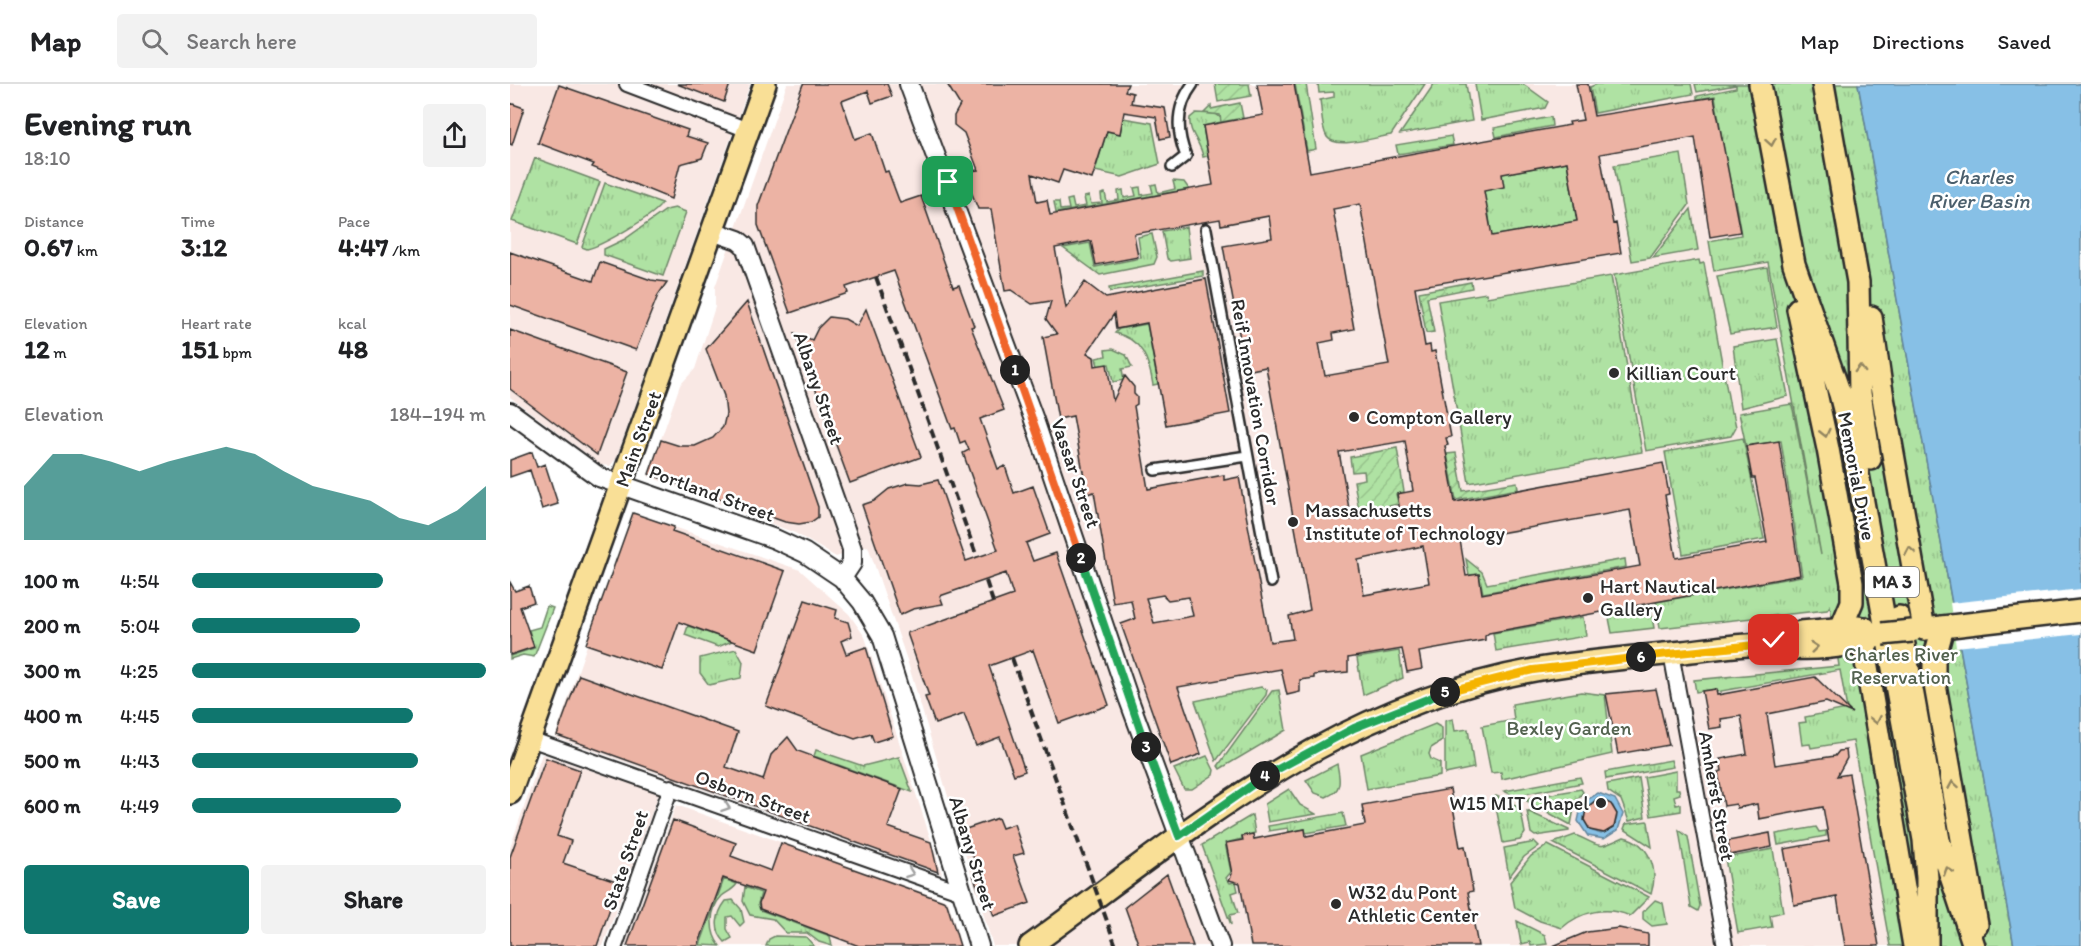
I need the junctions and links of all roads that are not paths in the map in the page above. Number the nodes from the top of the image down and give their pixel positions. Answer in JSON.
{"nodes":[{"id":1,"x":627,"y":84,"type":"edge"},
{"id":2,"x":765,"y":84,"type":"edge"},
{"id":3,"x":909,"y":84,"type":"edge"},
{"id":4,"x":1193,"y":84,"type":"edge"},
{"id":5,"x":1760,"y":84,"type":"edge"},
{"id":6,"x":1823,"y":84,"type":"edge"},
{"id":7,"x":748,"y":130,"type":"junction"},
{"id":8,"x":1172,"y":167,"type":"dead end"},
{"id":9,"x":1846,"y":211,"type":"junction"},
{"id":10,"x":1206,"y":229,"type":"dead end"},
{"id":11,"x":712,"y":231,"type":"junction"},
{"id":12,"x":1791,"y":252,"type":"junction"},
{"id":13,"x":510,"y":413,"type":"edge"},
{"id":14,"x":1247,"y":456,"type":"junction"},
{"id":15,"x":1155,"y":470,"type":"dead end"},
{"id":16,"x":621,"y":485,"type":"junction"},
{"id":17,"x":842,"y":578,"type":"junction"},
{"id":18,"x":1271,"y":582,"type":"dead end"},
{"id":19,"x":2081,"y":611,"type":"edge"},
{"id":20,"x":1841,"y":628,"type":"junction"},
{"id":21,"x":1933,"y":628,"type":"junction"},
{"id":22,"x":1872,"y":634,"type":"junction"},
{"id":23,"x":882,"y":636,"type":"joint"},
{"id":24,"x":1764,"y":644,"type":"junction"},
{"id":25,"x":1671,"y":654,"type":"junction"},
{"id":26,"x":530,"y":739,"type":"junction"},
{"id":27,"x":671,"y":788,"type":"junction"},
{"id":28,"x":510,"y":793,"type":"edge"},
{"id":29,"x":1179,"y":836,"type":"junction"},
{"id":30,"x":962,"y":892,"type":"junction"},
{"id":31,"x":615,"y":946,"type":"edge"},
{"id":32,"x":979,"y":946,"type":"edge"},
{"id":33,"x":1030,"y":946,"type":"edge"},
{"id":34,"x":1220,"y":946,"type":"edge"},
{"id":35,"x":1725,"y":946,"type":"edge"},
{"id":36,"x":1914,"y":946,"type":"edge"},
{"id":37,"x":1927,"y":946,"type":"edge"},
{"id":38,"x":1974,"y":946,"type":"edge"},
{"id":39,"x":1981,"y":946,"type":"edge"}],
"edges":[{"from":1,"to":7,"type":"street"},
{"from":2,"to":7,"type":"main road","name":"Main Street"},
{"from":3,"to":29,"type":"main road","name":"Vassar Street"},
{"from":4,"to":8,"type":"street"},
{"from":5,"to":12,"type":"main road","name":"Memorial Drive","number":"MA 3","one_way":true},
{"from":6,"to":9,"type":"main road","name":"Memorial Drive","number":"MA 3"},
{"from":7,"to":11,"type":"main road","name":"Main Street"},
{"from":21,"to":9,"type":"main road","one_way":true},
{"from":38,"to":9,"type":"main road","name":"Memorial Drive","number":"MA 3","one_way":true},
{"from":10,"to":14,"type":"street","name":"Reif Innovation Corridor"},
{"from":11,"to":16,"type":"main road","name":"Main Street"},
{"from":11,"to":17,"type":"main road","name":"Albany Street"},
{"from":12,"to":20,"type":"main road","one_way":true},
{"from":12,"to":37,"type":"main road","name":"Memorial Drive","number":"MA 3"},
{"from":13,"to":16,"type":"main road","name":"Portland Street"},
{"from":14,"to":15,"type":"street"},
{"from":14,"to":18,"type":"street","name":"Reif Innovation Corridor"},
{"from":16,"to":17,"type":"main road","name":"Portland Street"},
{"from":16,"to":26,"type":"main road","name":"Main Street"},
{"from":17,"to":23,"type":"main road","name":"Portland Street"},
{"from":19,"to":21,"type":"main road"},
{"from":20,"to":22,"type":"main road"},
{"from":20,"to":24,"type":"main road"},
{"from":21,"to":22,"type":"main road","bridge":true},
{"from":39,"to":21,"type":"main road","one_way":true},
{"from":24,"to":22,"type":"main road","one_way":true},
{"from":22,"to":36,"type":"main road","one_way":true},
{"from":23,"to":30,"type":"main road","name":"Albany Street"},
{"from":24,"to":25,"type":"main road"},
{"from":25,"to":29,"type":"main road"},
{"from":25,"to":35,"type":"street","name":"Amherst Street"},
{"from":26,"to":27,"type":"street","name":"Osborn Street"},
{"from":26,"to":28,"type":"main road","name":"Main Street"},
{"from":27,"to":30,"type":"street","name":"Osborn Street","one_way":true},
{"from":27,"to":31,"type":"street","name":"State Street"},
{"from":29,"to":33,"type":"main road"},
{"from":29,"to":34,"type":"main road","name":"Vassar Street"},
{"from":30,"to":32,"type":"main road","name":"Albany Street"}]}
